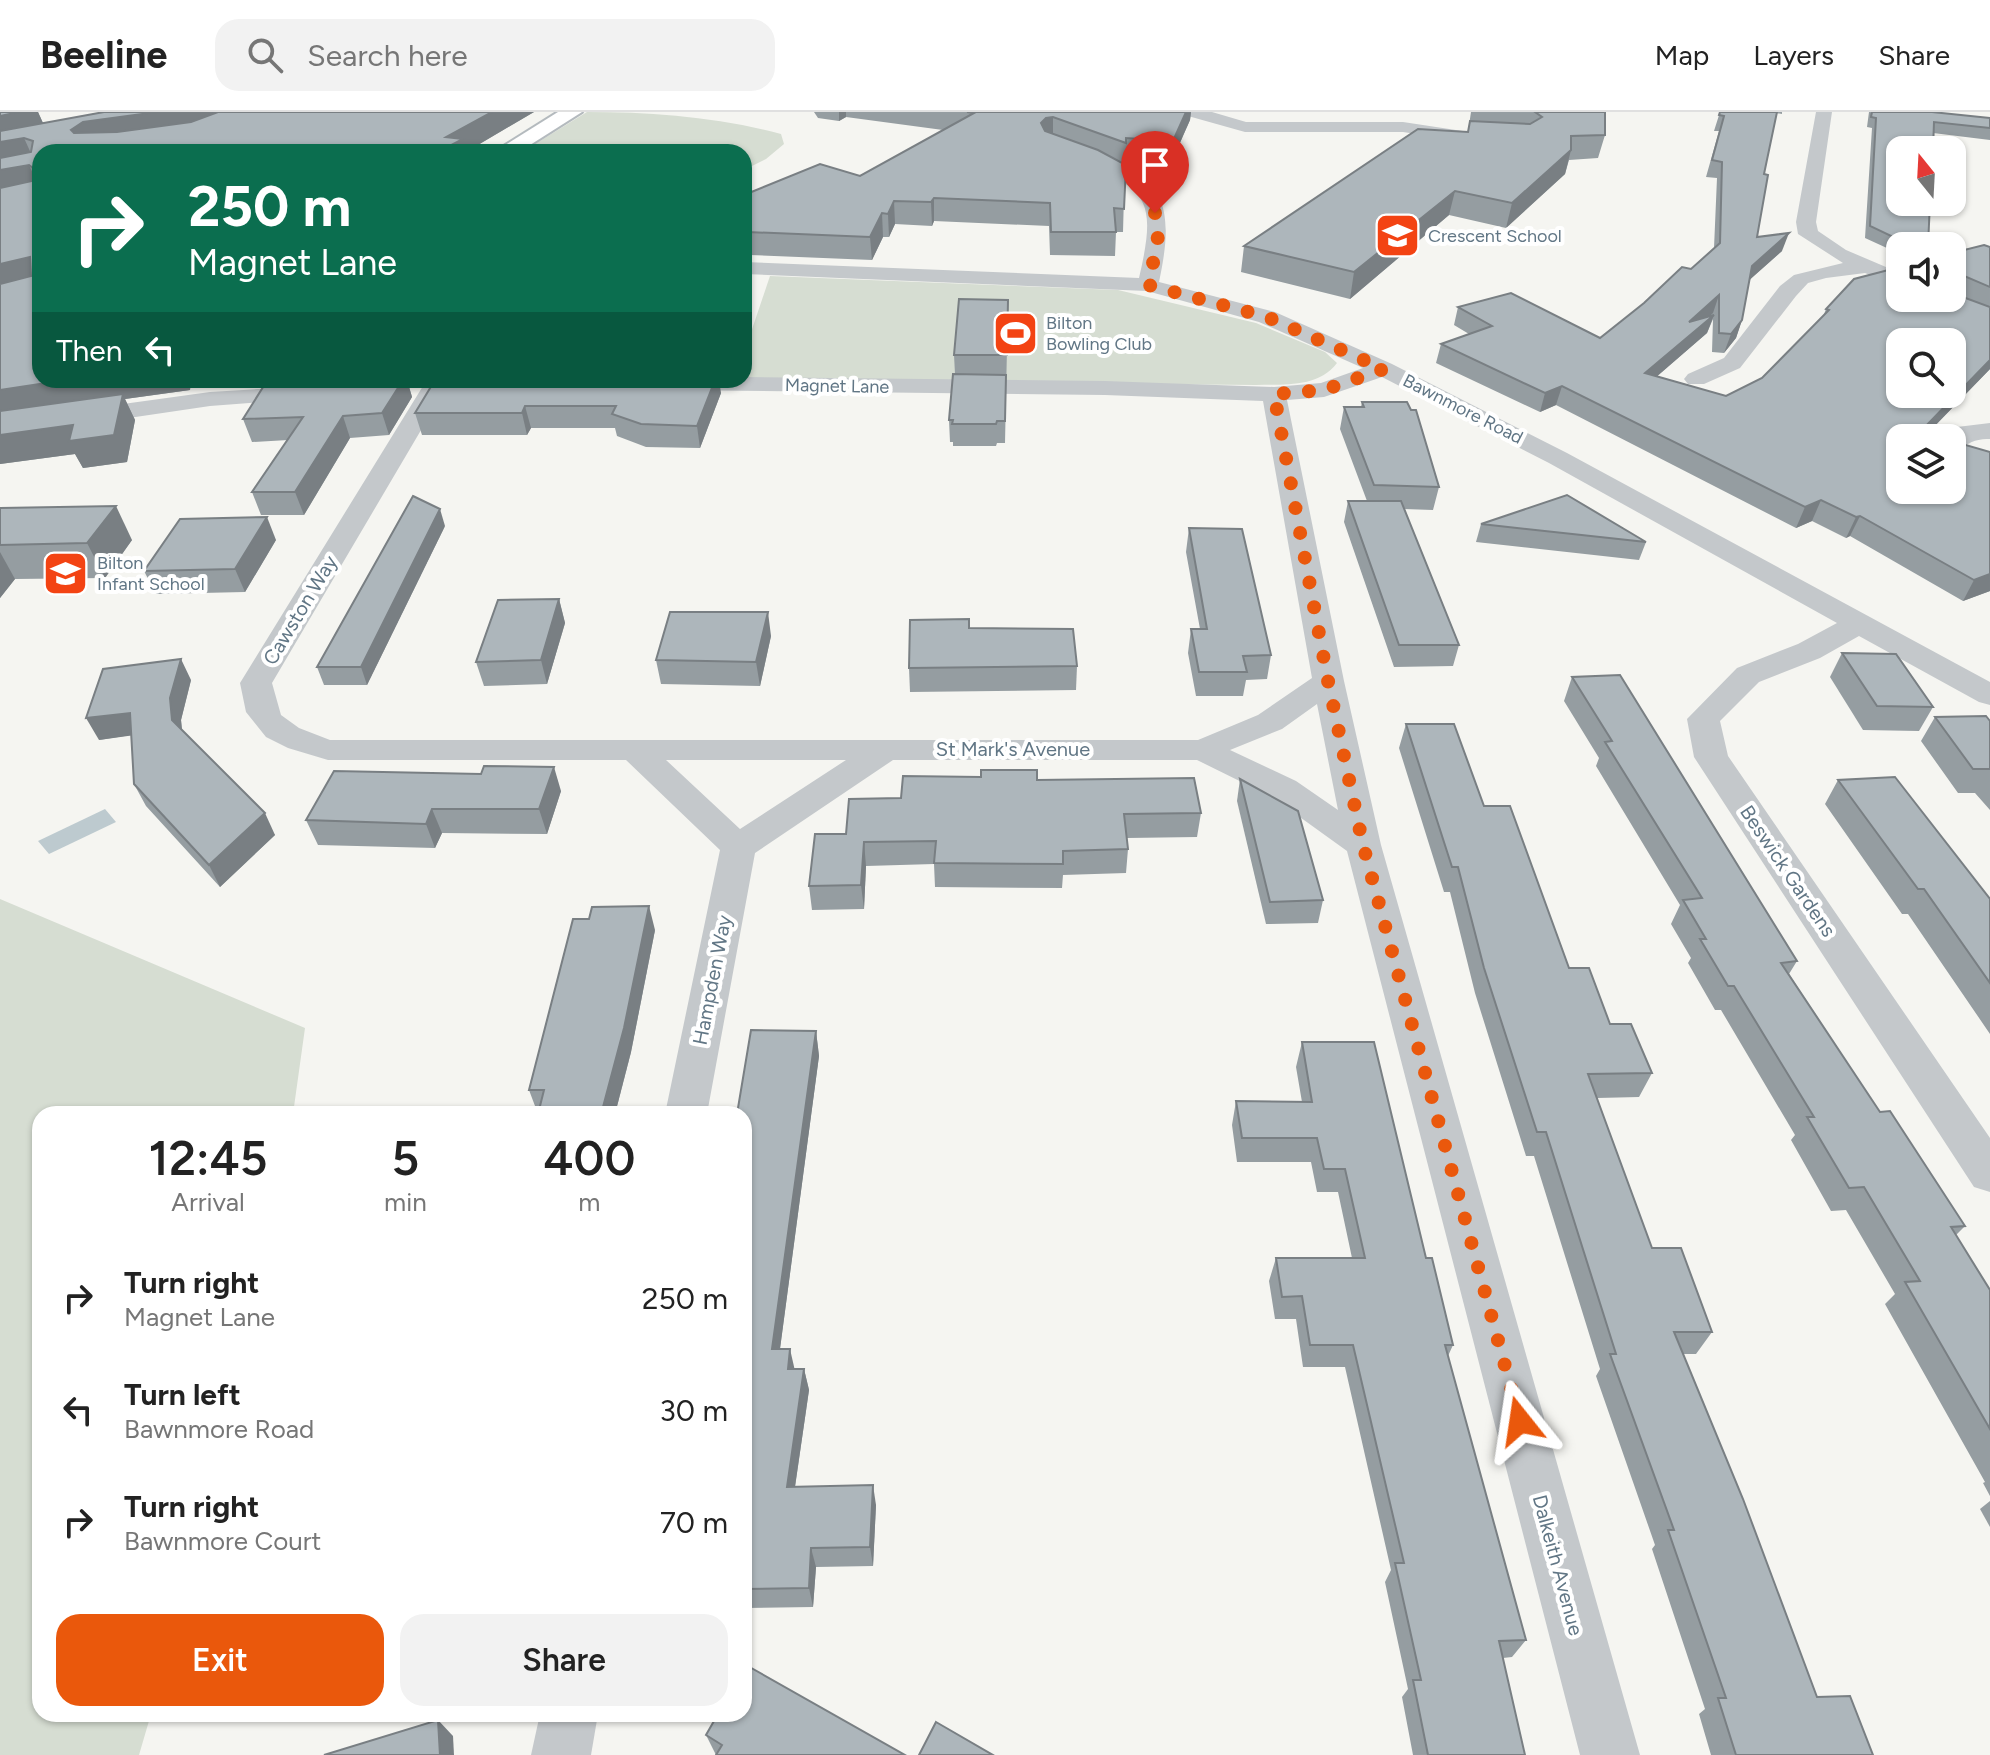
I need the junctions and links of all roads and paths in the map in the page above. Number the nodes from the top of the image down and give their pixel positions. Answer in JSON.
{"nodes":[{"id":1,"x":572,"y":112,"type":"edge"},
{"id":2,"x":1194,"y":112,"type":"edge"},
{"id":3,"x":1824,"y":112,"type":"edge"},
{"id":4,"x":1494,"y":138,"type":"edge"},
{"id":5,"x":518,"y":144,"type":"edge"},
{"id":6,"x":1052,"y":146,"type":"edge"},
{"id":7,"x":1866,"y":267,"type":"junction"},
{"id":8,"x":752,"y":268,"type":"edge"},
{"id":9,"x":1886,"y":275,"type":"edge"},
{"id":10,"x":1148,"y":285,"type":"junction"},
{"id":11,"x":1384,"y":369,"type":"junction"},
{"id":12,"x":1696,"y":379,"type":"dead end"},
{"id":13,"x":752,"y":384,"type":"edge"},
{"id":14,"x":434,"y":388,"type":"edge"},
{"id":15,"x":329,"y":392,"type":"edge"},
{"id":16,"x":1274,"y":394,"type":"junction"},
{"id":17,"x":0,"y":429,"type":"edge"},
{"id":18,"x":1990,"y":430,"type":"edge"},
{"id":19,"x":1966,"y":432,"type":"edge"},
{"id":20,"x":1966,"y":449,"type":"edge"},
{"id":21,"x":1990,"y":457,"type":"edge"},
{"id":22,"x":1862,"y":622,"type":"junction"},
{"id":23,"x":1328,"y":681,"type":"junction"},
{"id":24,"x":1990,"y":695,"type":"edge"},
{"id":25,"x":889,"y":748,"type":"junction"},
{"id":26,"x":635,"y":750,"type":"junction"},
{"id":27,"x":1202,"y":750,"type":"junction"},
{"id":28,"x":1363,"y":845,"type":"junction"},
{"id":29,"x":738,"y":847,"type":"junction"},
{"id":30,"x":688,"y":1106,"type":"edge"},
{"id":31,"x":1990,"y":1174,"type":"edge"},
{"id":32,"x":567,"y":1722,"type":"edge"},
{"id":33,"x":561,"y":1755,"type":"edge"},
{"id":34,"x":1610,"y":1755,"type":"edge"}],
"edges":[{"from":1,"to":5,"type":"main road"},
{"from":2,"to":4,"type":"street"},
{"from":3,"to":7,"type":"street"},
{"from":6,"to":10,"type":"street"},
{"from":7,"to":9,"type":"street"},
{"from":7,"to":12,"type":"street"},
{"from":8,"to":10,"type":"street","name":"Bawnmore Road"},
{"from":10,"to":11,"type":"street","name":"Bawnmore Road"},
{"from":11,"to":16,"type":"street","name":"Magnet Lane"},
{"from":11,"to":22,"type":"street","name":"Bawnmore Road"},
{"from":13,"to":16,"type":"street","name":"Magnet Lane"},
{"from":14,"to":26,"type":"street","name":"Cawston Way"},
{"from":15,"to":17,"type":"street"},
{"from":16,"to":23,"type":"street","name":"Dalkeith Avenue"},
{"from":18,"to":19,"type":"street"},
{"from":20,"to":21,"type":"street"},
{"from":22,"to":24,"type":"street","name":"Bawnmore Road"},
{"from":22,"to":31,"type":"street","name":"Beswick Gardens"},
{"from":23,"to":27,"type":"street"},
{"from":23,"to":28,"type":"street","name":"Dalkeith Avenue"},
{"from":25,"to":26,"type":"street","name":"St Mark's Avenue"},
{"from":25,"to":27,"type":"street","name":"St Mark's Avenue"},
{"from":25,"to":29,"type":"street"},
{"from":26,"to":29,"type":"street"},
{"from":27,"to":28,"type":"street","name":"St Mark's Avenue"},
{"from":28,"to":34,"type":"street","name":"Dalkeith Avenue"},
{"from":29,"to":30,"type":"street","name":"Hampden Way"},
{"from":32,"to":33,"type":"street"}]}
